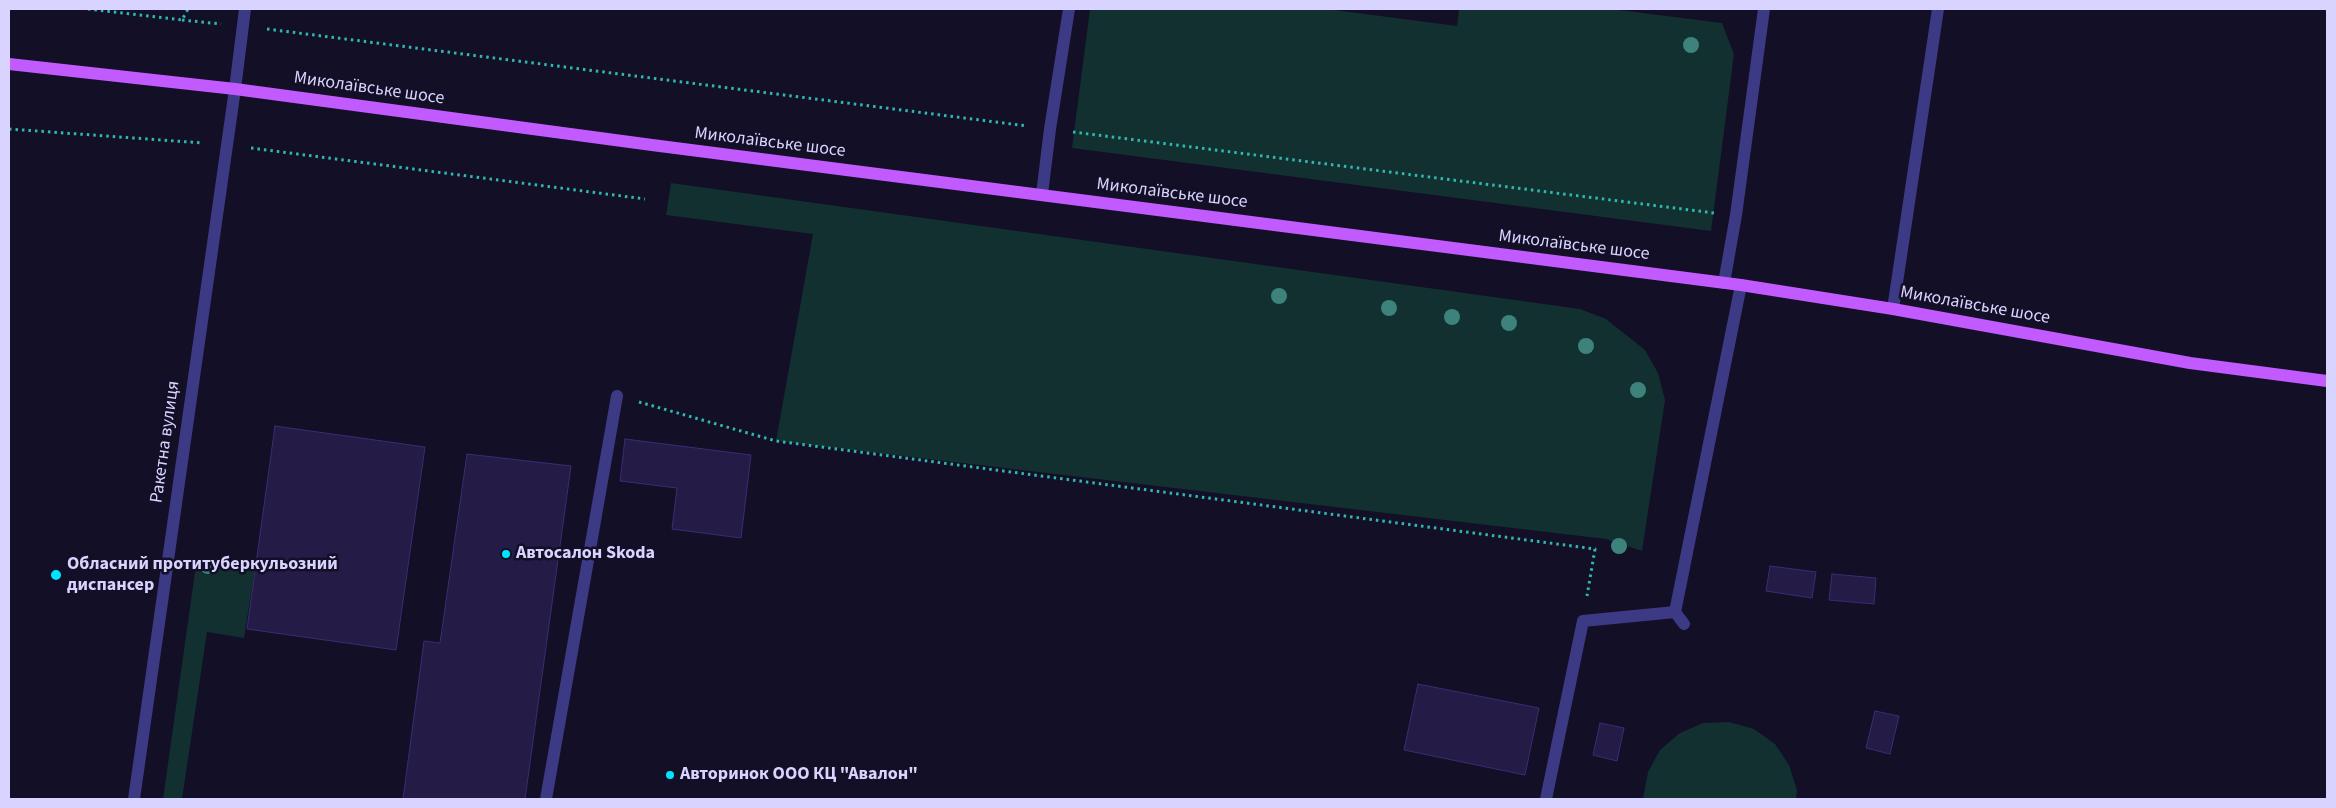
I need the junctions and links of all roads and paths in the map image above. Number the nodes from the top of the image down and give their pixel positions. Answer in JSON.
{"nodes":[{"id":1,"x":88,"y":9,"type":"edge"},
{"id":2,"x":188,"y":9,"type":"edge"},
{"id":3,"x":245,"y":9,"type":"edge"},
{"id":4,"x":1070,"y":9,"type":"edge"},
{"id":5,"x":1764,"y":9,"type":"edge"},
{"id":6,"x":1938,"y":9,"type":"edge"},
{"id":7,"x":182,"y":20,"type":"junction"},
{"id":8,"x":243,"y":26,"type":"junction"},
{"id":9,"x":9,"y":64,"type":"edge"},
{"id":10,"x":235,"y":89,"type":"junction"},
{"id":11,"x":9,"y":129,"type":"edge"},
{"id":12,"x":1050,"y":129,"type":"junction"},
{"id":13,"x":226,"y":144,"type":"junction"},
{"id":14,"x":1042,"y":194,"type":"junction"},
{"id":15,"x":645,"y":199,"type":"dead end"},
{"id":16,"x":1736,"y":215,"type":"junction"},
{"id":17,"x":1724,"y":283,"type":"junction"},
{"id":18,"x":1741,"y":285,"type":"junction"},
{"id":19,"x":1894,"y":309,"type":"junction"},
{"id":20,"x":2327,"y":382,"type":"edge"},
{"id":21,"x":617,"y":396,"type":"joint"},
{"id":22,"x":1675,"y":612,"type":"junction"},
{"id":23,"x":1583,"y":621,"type":"junction"},
{"id":24,"x":1684,"y":624,"type":"dead end"},
{"id":25,"x":134,"y":799,"type":"edge"},
{"id":26,"x":546,"y":799,"type":"edge"},
{"id":27,"x":1546,"y":799,"type":"edge"}],
"edges":[{"from":1,"to":7,"type":"path"},
{"from":2,"to":7,"type":"path"},
{"from":3,"to":8,"type":"street","name":"Ракетна вулиця"},
{"from":4,"to":12,"type":"street"},
{"from":5,"to":16,"type":"street"},
{"from":6,"to":19,"type":"street"},
{"from":7,"to":8,"type":"path"},
{"from":8,"to":10,"type":"street","name":"Ракетна вулиця"},
{"from":8,"to":12,"type":"path"},
{"from":9,"to":10,"type":"main road","name":"Миколаївське шосе"},
{"from":10,"to":13,"type":"street","name":"Ракетна вулиця"},
{"from":10,"to":14,"type":"main road","name":"Миколаївське шосе"},
{"from":11,"to":13,"type":"path"},
{"from":12,"to":14,"type":"street"},
{"from":12,"to":16,"type":"path"},
{"from":13,"to":15,"type":"path"},
{"from":13,"to":25,"type":"street","name":"Ракетна вулиця"},
{"from":14,"to":17,"type":"main road","name":"Миколаївське шосе"},
{"from":16,"to":17,"type":"street"},
{"from":17,"to":18,"type":"main road","name":"Миколаївське шосе"},
{"from":18,"to":19,"type":"main road","name":"Миколаївське шосе"},
{"from":18,"to":22,"type":"street"},
{"from":19,"to":20,"type":"main road","name":"Миколаївське шосе"},
{"from":21,"to":23,"type":"path"},
{"from":21,"to":26,"type":"street"},
{"from":22,"to":23,"type":"street"},
{"from":22,"to":24,"type":"street"},
{"from":23,"to":27,"type":"street"}]}
